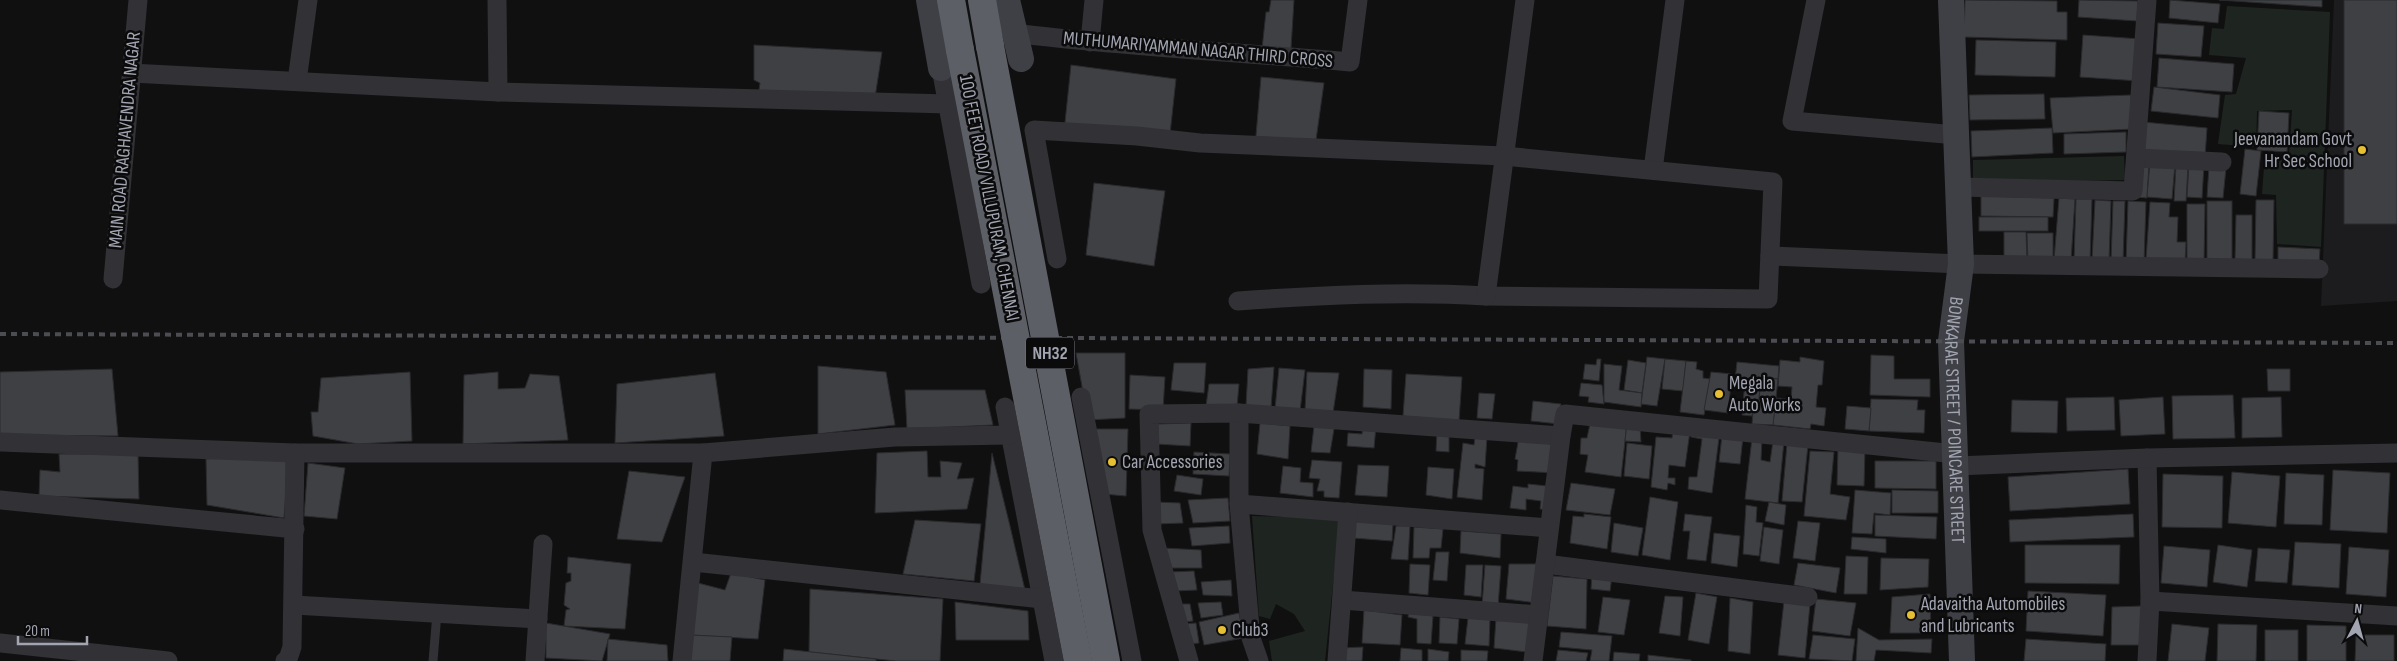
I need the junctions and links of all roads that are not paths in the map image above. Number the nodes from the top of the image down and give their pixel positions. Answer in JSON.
{"nodes":[{"id":1,"x":138,"y":0,"type":"edge"},
{"id":2,"x":308,"y":0,"type":"edge"},
{"id":3,"x":497,"y":0,"type":"edge"},
{"id":4,"x":929,"y":0,"type":"edge"},
{"id":5,"x":951,"y":0,"type":"edge"},
{"id":6,"x":982,"y":0,"type":"edge"},
{"id":7,"x":1007,"y":0,"type":"edge"},
{"id":8,"x":1094,"y":0,"type":"edge"},
{"id":9,"x":1358,"y":0,"type":"edge"},
{"id":10,"x":1525,"y":0,"type":"edge"},
{"id":11,"x":1675,"y":0,"type":"edge"},
{"id":12,"x":1816,"y":0,"type":"edge"},
{"id":13,"x":1952,"y":0,"type":"edge"},
{"id":14,"x":2147,"y":0,"type":"edge"},
{"id":15,"x":1002,"y":40,"type":"junction"},
{"id":16,"x":1090,"y":42,"type":"junction"},
{"id":17,"x":951,"y":59,"type":"junction"},
{"id":18,"x":1021,"y":59,"type":"dead end"},
{"id":19,"x":131,"y":73,"type":"junction"},
{"id":20,"x":297,"y":82,"type":"junction"},
{"id":21,"x":498,"y":92,"type":"junction"},
{"id":22,"x":948,"y":104,"type":"junction"},
{"id":23,"x":1957,"y":135,"type":"junction"},
{"id":24,"x":1504,"y":156,"type":"junction"},
{"id":25,"x":2136,"y":158,"type":"junction"},
{"id":26,"x":2222,"y":162,"type":"dead end"},
{"id":27,"x":1653,"y":170,"type":"junction"},
{"id":28,"x":1958,"y":187,"type":"junction"},
{"id":29,"x":1770,"y":256,"type":"junction"},
{"id":30,"x":1058,"y":259,"type":"dead end"},
{"id":31,"x":1961,"y":264,"type":"junction"},
{"id":32,"x":2319,"y":269,"type":"dead end"},
{"id":33,"x":113,"y":279,"type":"dead end"},
{"id":34,"x":980,"y":284,"type":"dead end"},
{"id":35,"x":1486,"y":296,"type":"junction"},
{"id":36,"x":1238,"y":301,"type":"dead end"},
{"id":37,"x":1081,"y":398,"type":"dead end"},
{"id":38,"x":1005,"y":406,"type":"dead end"},
{"id":39,"x":1238,"y":412,"type":"junction"},
{"id":40,"x":1010,"y":435,"type":"junction"},
{"id":41,"x":1561,"y":436,"type":"junction"},
{"id":42,"x":0,"y":442,"type":"edge"},
{"id":43,"x":295,"y":452,"type":"junction"},
{"id":44,"x":703,"y":453,"type":"junction"},
{"id":45,"x":2397,"y":453,"type":"edge"},
{"id":46,"x":2147,"y":458,"type":"junction"},
{"id":47,"x":1956,"y":460,"type":"junction"},
{"id":48,"x":0,"y":500,"type":"edge"},
{"id":49,"x":1239,"y":504,"type":"junction"},
{"id":50,"x":1348,"y":512,"type":"junction"},
{"id":51,"x":1550,"y":528,"type":"junction"},
{"id":52,"x":294,"y":529,"type":"junction"},
{"id":53,"x":543,"y":544,"type":"dead end"},
{"id":54,"x":693,"y":562,"type":"junction"},
{"id":55,"x":1545,"y":564,"type":"junction"},
{"id":56,"x":1808,"y":597,"type":"dead end"},
{"id":57,"x":1042,"y":599,"type":"junction"},
{"id":58,"x":1342,"y":600,"type":"junction"},
{"id":59,"x":2150,"y":601,"type":"junction"},
{"id":60,"x":294,"y":605,"type":"junction"},
{"id":61,"x":437,"y":613,"type":"junction"},
{"id":62,"x":1539,"y":615,"type":"junction"},
{"id":63,"x":2397,"y":616,"type":"edge"},
{"id":64,"x":538,"y":619,"type":"junction"},
{"id":65,"x":0,"y":643,"type":"edge"},
{"id":66,"x":168,"y":661,"type":"edge"},
{"id":67,"x":285,"y":661,"type":"edge"},
{"id":68,"x":433,"y":661,"type":"edge"},
{"id":69,"x":535,"y":661,"type":"edge"},
{"id":70,"x":682,"y":661,"type":"edge"},
{"id":71,"x":1054,"y":661,"type":"edge"},
{"id":72,"x":1078,"y":661,"type":"edge"},
{"id":73,"x":1106,"y":661,"type":"edge"},
{"id":74,"x":1132,"y":661,"type":"edge"},
{"id":75,"x":1189,"y":661,"type":"edge"},
{"id":76,"x":1258,"y":661,"type":"edge"},
{"id":77,"x":1337,"y":661,"type":"edge"},
{"id":78,"x":1533,"y":661,"type":"edge"},
{"id":79,"x":1962,"y":661,"type":"edge"},
{"id":80,"x":2147,"y":661,"type":"edge"}],
"edges":[{"from":1,"to":19,"type":"street","name":"MAIN ROAD RAGHAVENDRA NAGAR"},
{"from":2,"to":20,"type":"street"},
{"from":3,"to":21,"type":"street"},
{"from":4,"to":17,"type":"street"},
{"from":5,"to":17,"type":"highway","name":"100 FEET ROAD/ VILLUPURAM, CHENNAI","number":"NH32"},
{"from":6,"to":15,"type":"highway","name":"100 FEET ROAD/ VILLUPURAM, CHENNAI","number":"NH32"},
{"from":7,"to":15,"type":"street"},
{"from":8,"to":16,"type":"street"},
{"from":9,"to":16,"type":"street","name":"MUTHUMARIYAMMAN NAGAR THIRD CROSS"},
{"from":10,"to":24,"type":"street"},
{"from":11,"to":27,"type":"street"},
{"from":12,"to":23,"type":"street"},
{"from":13,"to":23,"type":"street","name":"BONKARAE STREET / POINCARE STREET"},
{"from":14,"to":25,"type":"street"},
{"from":15,"to":16,"type":"street","name":"MUTHUMARIYAMMAN NAGAR THIRD CROSS"},
{"from":15,"to":18,"type":"street"},
{"from":15,"to":73,"type":"highway","name":"100 FEET ROAD/ VILLUPURAM, CHENNAI","number":"NH32","bridge":true},
{"from":17,"to":22,"type":"street"},
{"from":17,"to":72,"type":"highway","name":"100 FEET ROAD/ VILLUPURAM, CHENNAI","number":"NH32","bridge":true},
{"from":19,"to":20,"type":"street"},
{"from":19,"to":33,"type":"street","name":"MAIN ROAD RAGHAVENDRA NAGAR"},
{"from":20,"to":21,"type":"street"},
{"from":21,"to":22,"type":"street"},
{"from":22,"to":34,"type":"street"},
{"from":23,"to":28,"type":"street","name":"BONKARAE STREET / POINCARE STREET"},
{"from":24,"to":27,"type":"street"},
{"from":24,"to":30,"type":"street"},
{"from":24,"to":35,"type":"street"},
{"from":25,"to":26,"type":"street"},
{"from":25,"to":28,"type":"street"},
{"from":27,"to":29,"type":"street"},
{"from":28,"to":31,"type":"street","name":"BONKARAE STREET / POINCARE STREET"},
{"from":29,"to":31,"type":"street"},
{"from":29,"to":35,"type":"street"},
{"from":31,"to":32,"type":"street"},
{"from":31,"to":47,"type":"street","name":"BONKARAE STREET / POINCARE STREET"},
{"from":35,"to":36,"type":"street"},
{"from":37,"to":74,"type":"street"},
{"from":38,"to":40,"type":"street"},
{"from":39,"to":41,"type":"street"},
{"from":39,"to":49,"type":"street"},
{"from":39,"to":75,"type":"street"},
{"from":40,"to":44,"type":"street"},
{"from":40,"to":57,"type":"street"},
{"from":41,"to":47,"type":"street"},
{"from":41,"to":51,"type":"street"},
{"from":42,"to":43,"type":"street"},
{"from":43,"to":44,"type":"street"},
{"from":43,"to":52,"type":"street"},
{"from":44,"to":54,"type":"street"},
{"from":45,"to":46,"type":"street"},
{"from":46,"to":47,"type":"street"},
{"from":46,"to":59,"type":"street"},
{"from":47,"to":79,"type":"street","name":"BONKARAE STREET / POINCARE STREET"},
{"from":48,"to":52,"type":"street"},
{"from":49,"to":50,"type":"street"},
{"from":49,"to":76,"type":"street"},
{"from":50,"to":51,"type":"street"},
{"from":50,"to":58,"type":"street"},
{"from":51,"to":55,"type":"street"},
{"from":52,"to":60,"type":"street"},
{"from":53,"to":64,"type":"street"},
{"from":54,"to":57,"type":"street"},
{"from":54,"to":70,"type":"street"},
{"from":55,"to":56,"type":"street"},
{"from":55,"to":62,"type":"street"},
{"from":57,"to":71,"type":"street"},
{"from":58,"to":62,"type":"street"},
{"from":58,"to":77,"type":"street"},
{"from":59,"to":63,"type":"street"},
{"from":59,"to":80,"type":"street"},
{"from":60,"to":61,"type":"street"},
{"from":60,"to":67,"type":"street"},
{"from":61,"to":64,"type":"street"},
{"from":61,"to":68,"type":"lane"},
{"from":62,"to":78,"type":"street"},
{"from":64,"to":69,"type":"street"},
{"from":65,"to":66,"type":"street"}]}
